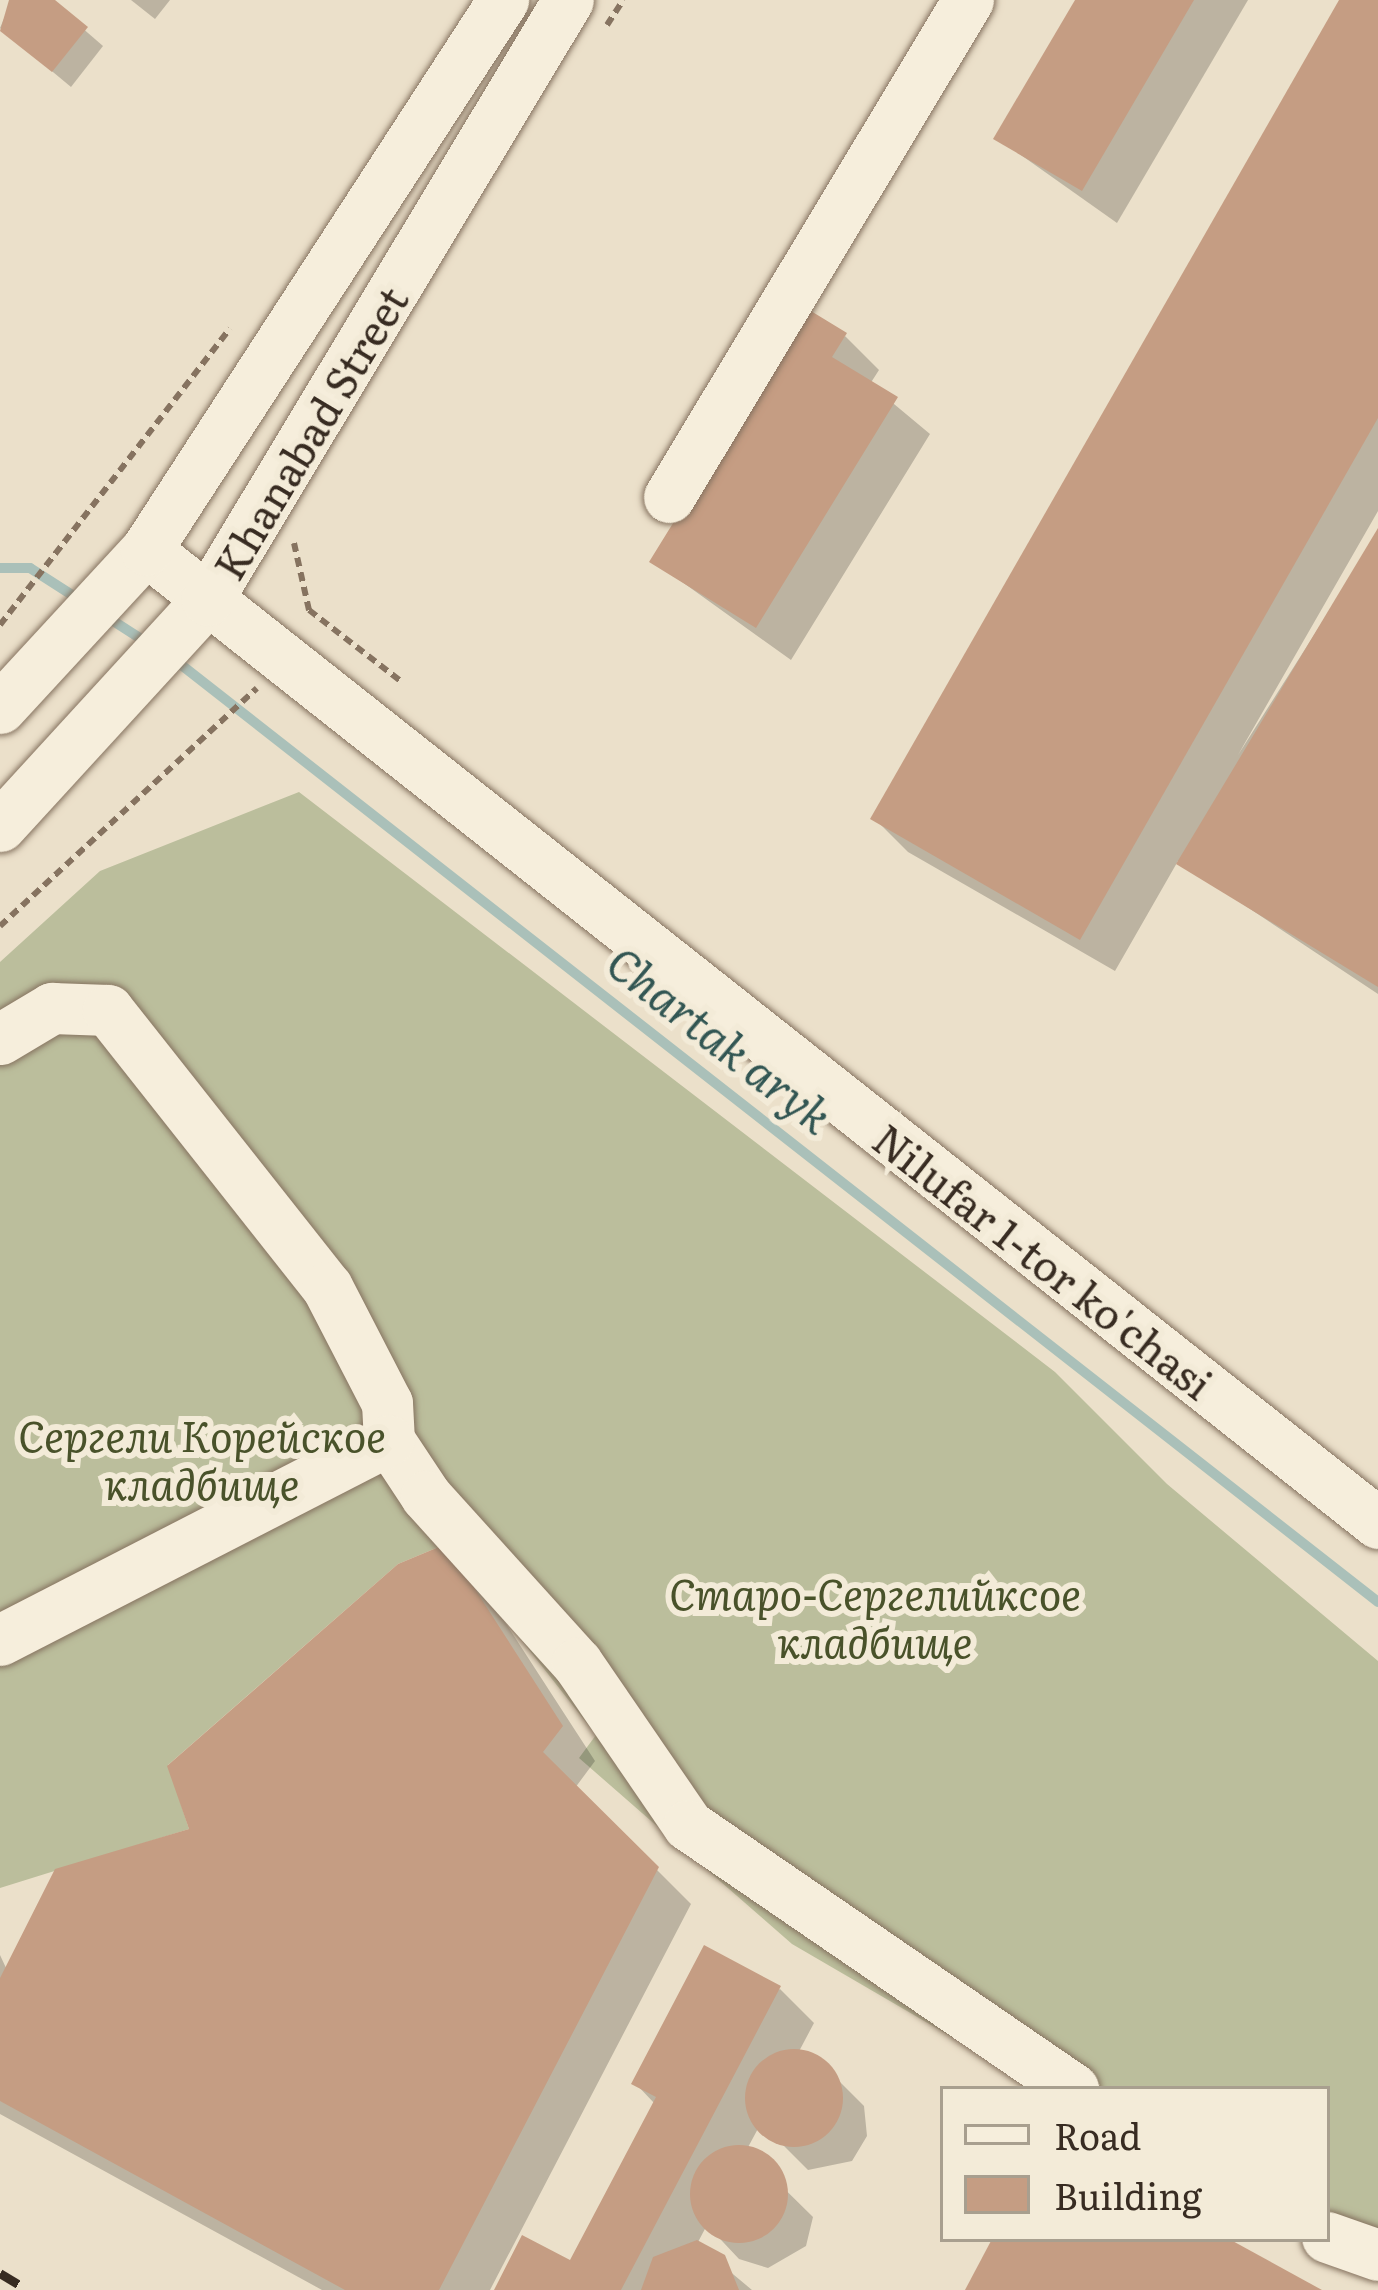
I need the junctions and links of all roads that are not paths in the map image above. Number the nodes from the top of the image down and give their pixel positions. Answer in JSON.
{"nodes":[{"id":1,"x":503,"y":0,"type":"edge"},
{"id":2,"x":968,"y":0,"type":"edge"},
{"id":3,"x":583,"y":20,"type":"edge"},
{"id":4,"x":669,"y":497,"type":"dead end"},
{"id":5,"x":146,"y":550,"type":"junction"},
{"id":6,"x":207,"y":600,"type":"junction"},
{"id":7,"x":0,"y":708,"type":"edge"},
{"id":8,"x":0,"y":826,"type":"edge"},
{"id":9,"x":0,"y":1040,"type":"edge"},
{"id":10,"x":389,"y":1440,"type":"junction"},
{"id":11,"x":1378,"y":1523,"type":"edge"},
{"id":12,"x":0,"y":1640,"type":"edge"},
{"id":13,"x":1069,"y":2086,"type":"edge"},
{"id":14,"x":1330,"y":2238,"type":"edge"},
{"id":15,"x":1378,"y":2255,"type":"edge"}],
"edges":[{"from":1,"to":5,"type":"street","name":"Khanabad Street"},
{"from":2,"to":4,"type":"street"},
{"from":3,"to":6,"type":"street","name":"Khanabad Street"},
{"from":5,"to":6,"type":"street","name":"Nilufar 1-tor ko'chasi"},
{"from":5,"to":7,"type":"street","name":"Khanabad Street"},
{"from":6,"to":8,"type":"street","name":"Khanabad Street"},
{"from":6,"to":11,"type":"street","name":"Nilufar 1-tor ko'chasi"},
{"from":9,"to":10,"type":"street"},
{"from":10,"to":12,"type":"street"},
{"from":10,"to":13,"type":"street"},
{"from":14,"to":15,"type":"street"}]}
